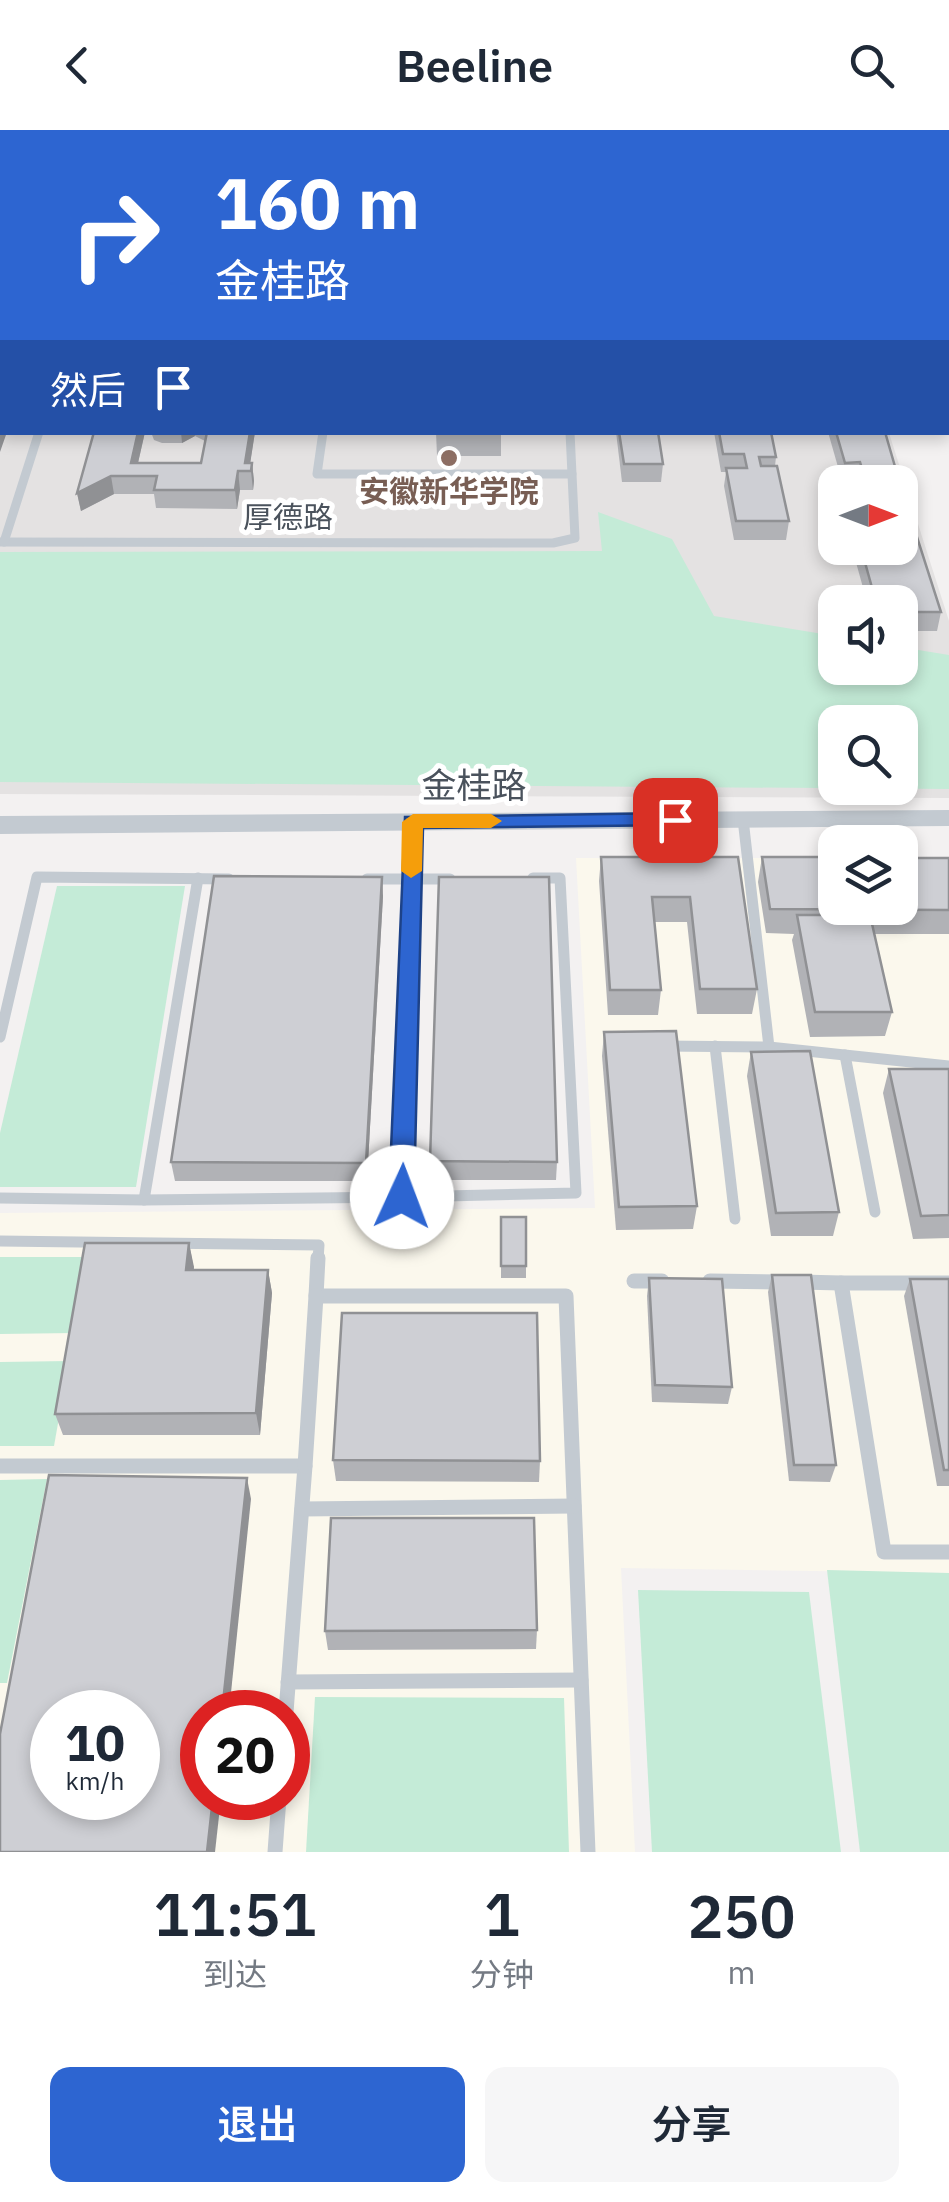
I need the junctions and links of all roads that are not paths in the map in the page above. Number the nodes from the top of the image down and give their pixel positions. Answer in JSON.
{"nodes":[{"id":1,"x":37,"y":435,"type":"edge"},
{"id":2,"x":323,"y":435,"type":"edge"},
{"id":3,"x":570,"y":435,"type":"edge"},
{"id":4,"x":572,"y":474,"type":"junction"},
{"id":5,"x":2,"y":542,"type":"edge"},
{"id":6,"x":949,"y":818,"type":"edge"},
{"id":7,"x":742,"y":819,"type":"junction"},
{"id":8,"x":413,"y":822,"type":"junction"},
{"id":9,"x":0,"y":825,"type":"edge"},
{"id":10,"x":198,"y":878,"type":"junction"},
{"id":11,"x":237,"y":878,"type":"edge"},
{"id":12,"x":522,"y":878,"type":"edge"},
{"id":13,"x":353,"y":879,"type":"edge"},
{"id":14,"x":411,"y":879,"type":"junction"},
{"id":15,"x":467,"y":879,"type":"edge"},
{"id":16,"x":0,"y":1038,"type":"edge"},
{"id":17,"x":646,"y":1046,"type":"edge"},
{"id":18,"x":715,"y":1046,"type":"junction"},
{"id":19,"x":769,"y":1047,"type":"junction"},
{"id":20,"x":845,"y":1055,"type":"junction"},
{"id":21,"x":949,"y":1066,"type":"edge"},
{"id":22,"x":402,"y":1197,"type":"junction"},
{"id":23,"x":0,"y":1198,"type":"edge"},
{"id":24,"x":144,"y":1200,"type":"junction"},
{"id":25,"x":875,"y":1212,"type":"dead end"},
{"id":26,"x":734,"y":1220,"type":"dead end"},
{"id":27,"x":0,"y":1241,"type":"edge"},
{"id":28,"x":634,"y":1280,"type":"dead end"},
{"id":29,"x":671,"y":1281,"type":"edge"},
{"id":30,"x":690,"y":1281,"type":"edge"},
{"id":31,"x":841,"y":1283,"type":"junction"},
{"id":32,"x":949,"y":1284,"type":"edge"},
{"id":33,"x":316,"y":1296,"type":"junction"},
{"id":34,"x":0,"y":1466,"type":"edge"},
{"id":35,"x":305,"y":1466,"type":"junction"},
{"id":36,"x":574,"y":1506,"type":"junction"},
{"id":37,"x":302,"y":1509,"type":"junction"},
{"id":38,"x":949,"y":1552,"type":"edge"},
{"id":39,"x":581,"y":1680,"type":"junction"},
{"id":40,"x":288,"y":1682,"type":"junction"},
{"id":41,"x":287,"y":1690,"type":"edge"},
{"id":42,"x":277,"y":1820,"type":"edge"},
{"id":43,"x":275,"y":1852,"type":"edge"},
{"id":44,"x":588,"y":1852,"type":"edge"}],
"edges":[{"from":1,"to":5,"type":"lane"},
{"from":2,"to":4,"type":"lane"},
{"from":3,"to":4,"type":"lane"},
{"from":4,"to":5,"type":"lane","name":"厚德路"},
{"from":6,"to":7,"type":"street","name":"金桂路"},
{"from":7,"to":8,"type":"street","name":"金桂路"},
{"from":7,"to":19,"type":"lane"},
{"from":8,"to":9,"type":"street","name":"金桂路"},
{"from":8,"to":14,"type":"lane"},
{"from":10,"to":11,"type":"lane"},
{"from":10,"to":16,"type":"lane"},
{"from":10,"to":24,"type":"lane"},
{"from":12,"to":22,"type":"lane"},
{"from":13,"to":14,"type":"lane"},
{"from":14,"to":15,"type":"lane"},
{"from":14,"to":22,"type":"lane"},
{"from":17,"to":18,"type":"lane"},
{"from":18,"to":19,"type":"lane"},
{"from":18,"to":26,"type":"lane"},
{"from":19,"to":20,"type":"lane"},
{"from":20,"to":21,"type":"lane"},
{"from":20,"to":25,"type":"lane"},
{"from":22,"to":24,"type":"lane"},
{"from":23,"to":24,"type":"lane"},
{"from":27,"to":33,"type":"lane"},
{"from":28,"to":29,"type":"lane"},
{"from":30,"to":31,"type":"lane"},
{"from":31,"to":32,"type":"lane"},
{"from":31,"to":38,"type":"lane"},
{"from":33,"to":35,"type":"lane"},
{"from":33,"to":36,"type":"lane"},
{"from":34,"to":35,"type":"lane"},
{"from":35,"to":37,"type":"lane"},
{"from":36,"to":37,"type":"lane"},
{"from":36,"to":39,"type":"lane"},
{"from":37,"to":40,"type":"lane"},
{"from":39,"to":40,"type":"lane"},
{"from":39,"to":44,"type":"lane"},
{"from":40,"to":41,"type":"lane"},
{"from":42,"to":43,"type":"lane"}]}
